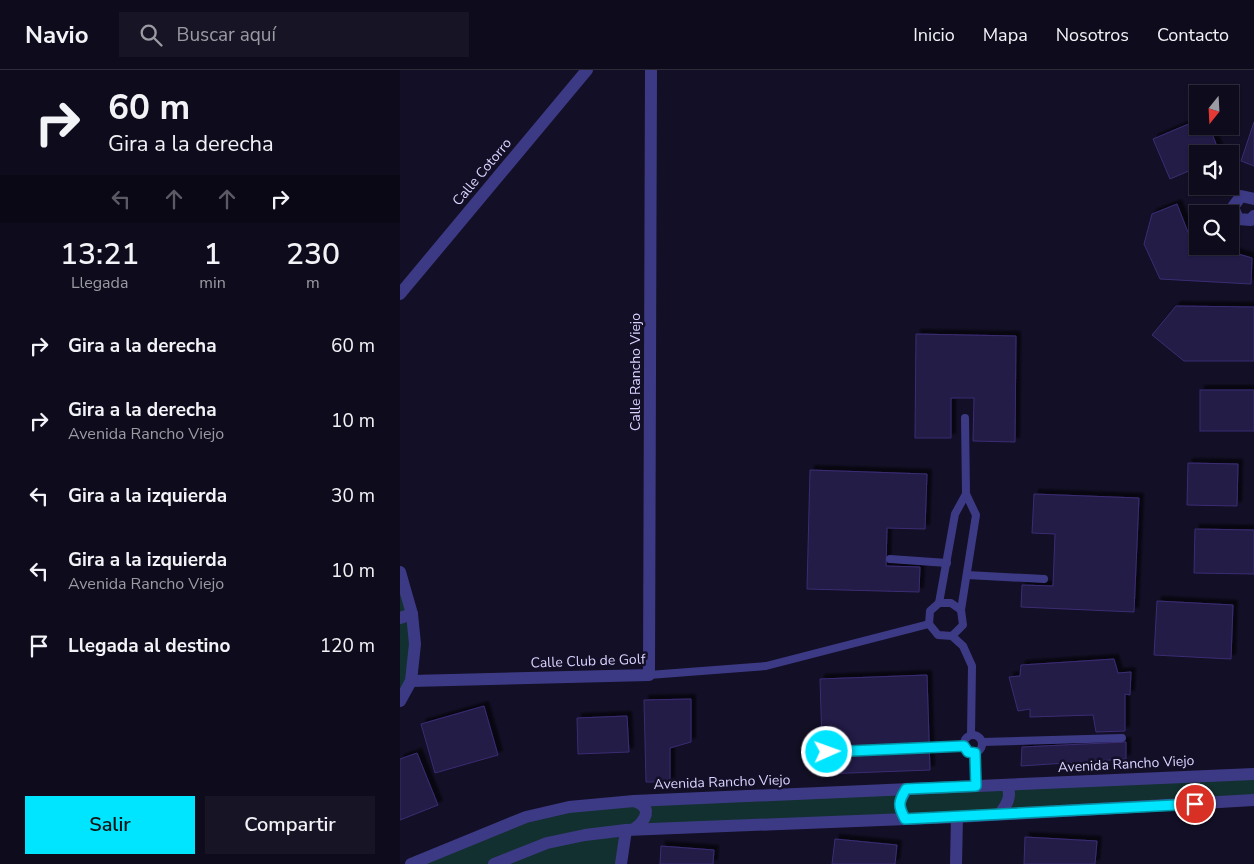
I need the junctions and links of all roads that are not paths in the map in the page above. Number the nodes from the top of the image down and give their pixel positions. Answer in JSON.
{"nodes":[{"id":1,"x":587,"y":70,"type":"edge"},
{"id":2,"x":651,"y":70,"type":"edge"},
{"id":3,"x":1254,"y":198,"type":"edge"},
{"id":4,"x":1253,"y":219,"type":"edge"},
{"id":5,"x":400,"y":294,"type":"edge"},
{"id":6,"x":965,"y":418,"type":"dead end"},
{"id":7,"x":966,"y":494,"type":"junction"},
{"id":8,"x":890,"y":559,"type":"dead end"},
{"id":9,"x":946,"y":563,"type":"junction"},
{"id":10,"x":400,"y":572,"type":"edge"},
{"id":11,"x":966,"y":575,"type":"junction"},
{"id":12,"x":1044,"y":579,"type":"dead end"},
{"id":13,"x":940,"y":603,"type":"junction"},
{"id":14,"x":961,"y":610,"type":"junction"},
{"id":15,"x":406,"y":616,"type":"edge"},
{"id":16,"x":929,"y":624,"type":"junction"},
{"id":17,"x":952,"y":636,"type":"junction"},
{"id":18,"x":649,"y":675,"type":"junction"},
{"id":19,"x":411,"y":681,"type":"junction"},
{"id":20,"x":400,"y":700,"type":"edge"},
{"id":21,"x":971,"y":735,"type":"junction"},
{"id":22,"x":1122,"y":738,"type":"dead end"},
{"id":23,"x":982,"y":742,"type":"junction"},
{"id":24,"x":964,"y":746,"type":"junction"},
{"id":25,"x":827,"y":752,"type":"dead end"},
{"id":26,"x":975,"y":753,"type":"junction"},
{"id":27,"x":1254,"y":774,"type":"edge"},
{"id":28,"x":1007,"y":785,"type":"junction"},
{"id":29,"x":976,"y":786,"type":"junction"},
{"id":30,"x":906,"y":789,"type":"junction"},
{"id":31,"x":1254,"y":800,"type":"edge"},
{"id":32,"x":634,"y":801,"type":"junction"},
{"id":33,"x":1000,"y":814,"type":"junction"},
{"id":34,"x":958,"y":817,"type":"junction"},
{"id":35,"x":905,"y":819,"type":"junction"},
{"id":36,"x":630,"y":829,"type":"junction"},
{"id":37,"x":411,"y":864,"type":"edge"},
{"id":38,"x":494,"y":864,"type":"edge"},
{"id":39,"x":621,"y":864,"type":"edge"},
{"id":40,"x":956,"y":864,"type":"edge"}],
"edges":[{"from":1,"to":5,"type":"street","name":"Calle Cotorro"},
{"from":2,"to":18,"type":"street","name":"Calle Rancho Viejo"},
{"from":3,"to":4,"type":"street"},
{"from":6,"to":7,"type":"lane"},
{"from":7,"to":9,"type":"lane"},
{"from":7,"to":11,"type":"lane"},
{"from":8,"to":9,"type":"lane"},
{"from":9,"to":13,"type":"lane"},
{"from":10,"to":15,"type":"street"},
{"from":11,"to":12,"type":"lane"},
{"from":11,"to":14,"type":"lane"},
{"from":13,"to":14,"type":"lane"},
{"from":13,"to":16,"type":"lane"},
{"from":14,"to":17,"type":"lane"},
{"from":15,"to":19,"type":"street"},
{"from":16,"to":17,"type":"lane"},
{"from":16,"to":18,"type":"lane","name":"Calle Club de Golf"},
{"from":17,"to":21,"type":"lane"},
{"from":18,"to":19,"type":"street","name":"Calle Club de Golf"},
{"from":19,"to":20,"type":"street"},
{"from":21,"to":23,"type":"lane"},
{"from":21,"to":24,"type":"lane"},
{"from":22,"to":23,"type":"lane"},
{"from":23,"to":26,"type":"lane"},
{"from":24,"to":25,"type":"lane"},
{"from":24,"to":26,"type":"lane"},
{"from":26,"to":29,"type":"lane"},
{"from":27,"to":28,"type":"street","name":"Avenida Rancho Viejo"},
{"from":28,"to":29,"type":"street","name":"Avenida Rancho Viejo"},
{"from":28,"to":33,"type":"street"},
{"from":29,"to":30,"type":"street","name":"Avenida Rancho Viejo"},
{"from":30,"to":32,"type":"street","name":"Avenida Rancho Viejo"},
{"from":30,"to":35,"type":"street"},
{"from":31,"to":33,"type":"street"},
{"from":32,"to":36,"type":"street"},
{"from":32,"to":37,"type":"street","name":"Avenida Rancho Viejo"},
{"from":33,"to":34,"type":"street"},
{"from":34,"to":35,"type":"street"},
{"from":34,"to":40,"type":"street"},
{"from":35,"to":36,"type":"street"},
{"from":36,"to":38,"type":"street"},
{"from":36,"to":39,"type":"street"}]}
